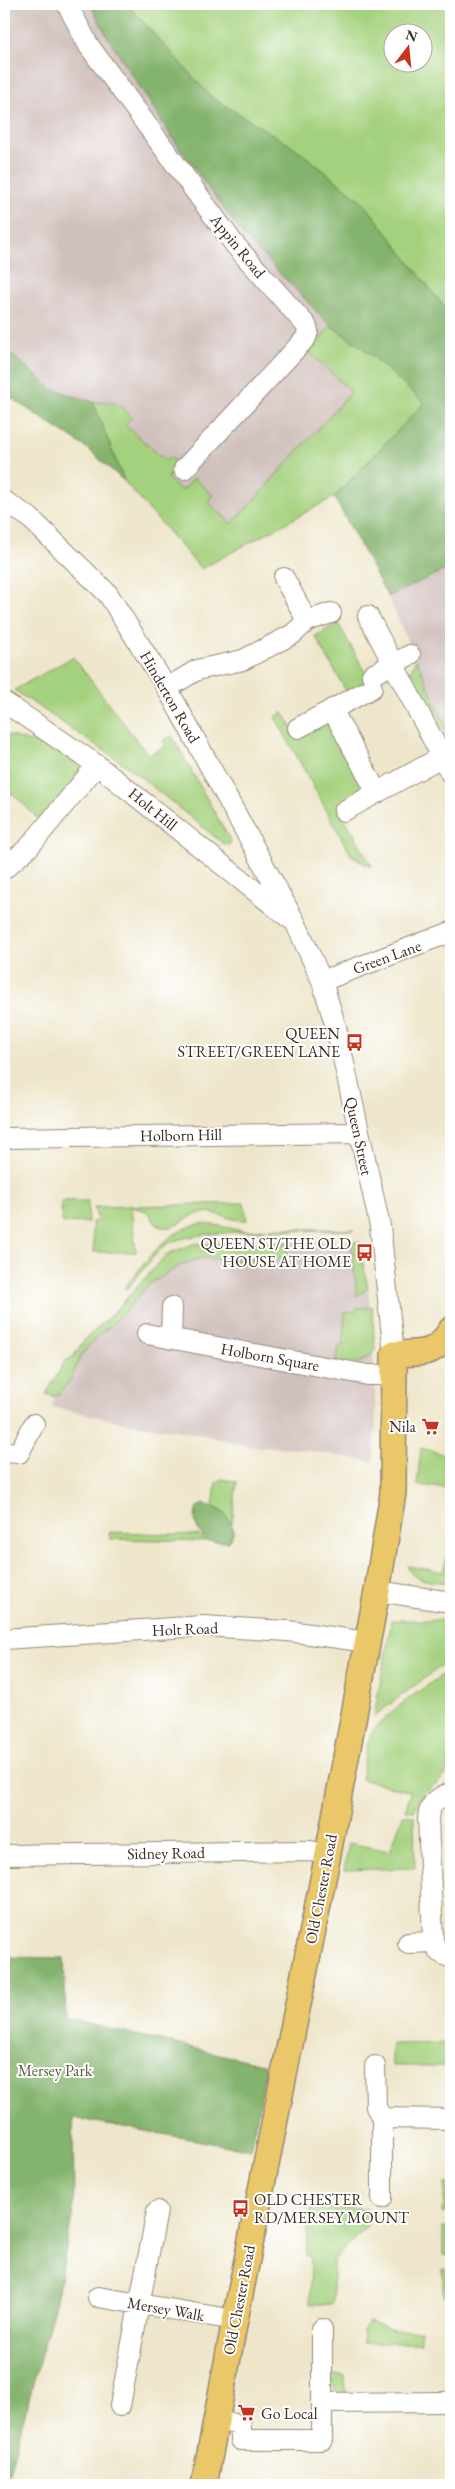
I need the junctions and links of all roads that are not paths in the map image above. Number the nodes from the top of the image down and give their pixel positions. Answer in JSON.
{"nodes":[{"id":1,"x":67,"y":4,"type":"edge"},
{"id":2,"x":184,"y":469,"type":"dead end"},
{"id":3,"x":4,"y":501,"type":"edge"},
{"id":4,"x":284,"y":578,"type":"dead end"},
{"id":5,"x":331,"y":613,"type":"dead end"},
{"id":6,"x":368,"y":616,"type":"dead end"},
{"id":7,"x":307,"y":621,"type":"junction"},
{"id":8,"x":402,"y":659,"type":"junction"},
{"id":9,"x":168,"y":688,"type":"junction"},
{"id":10,"x":4,"y":702,"type":"edge"},
{"id":11,"x":332,"y":709,"type":"junction"},
{"id":12,"x":298,"y":728,"type":"dead end"},
{"id":13,"x":98,"y":765,"type":"junction"},
{"id":14,"x":447,"y":765,"type":"edge"},
{"id":15,"x":377,"y":793,"type":"junction"},
{"id":16,"x":344,"y":811,"type":"dead end"},
{"id":17,"x":4,"y":869,"type":"edge"},
{"id":18,"x":296,"y":924,"type":"junction"},
{"id":19,"x":451,"y":932,"type":"edge"},
{"id":20,"x":322,"y":981,"type":"junction"},
{"id":21,"x":358,"y":1133,"type":"junction"},
{"id":22,"x":4,"y":1138,"type":"edge"},
{"id":23,"x":172,"y":1307,"type":"dead end"},
{"id":24,"x":451,"y":1330,"type":"edge"},
{"id":25,"x":147,"y":1334,"type":"dead end"},
{"id":26,"x":171,"y":1339,"type":"junction"},
{"id":27,"x":394,"y":1365,"type":"junction"},
{"id":28,"x":34,"y":1424,"type":"dead end"},
{"id":29,"x":4,"y":1452,"type":"edge"},
{"id":30,"x":377,"y":1591,"type":"junction"},
{"id":31,"x":451,"y":1602,"type":"edge"},
{"id":32,"x":4,"y":1639,"type":"edge"},
{"id":33,"x":366,"y":1642,"type":"junction"},
{"id":34,"x":451,"y":1793,"type":"edge"},
{"id":35,"x":328,"y":1854,"type":"junction"},
{"id":36,"x":4,"y":1855,"type":"edge"},
{"id":37,"x":433,"y":1942,"type":"junction"},
{"id":38,"x":408,"y":1943,"type":"dead end"},
{"id":39,"x":451,"y":1958,"type":"edge"},
{"id":40,"x":375,"y":2066,"type":"dead end"},
{"id":41,"x":382,"y":2118,"type":"junction"},
{"id":42,"x":451,"y":2119,"type":"edge"},
{"id":43,"x":382,"y":2198,"type":"dead end"},
{"id":44,"x":157,"y":2211,"type":"dead end"},
{"id":45,"x":98,"y":2297,"type":"dead end"},
{"id":46,"x":139,"y":2304,"type":"junction"},
{"id":47,"x":235,"y":2320,"type":"junction"},
{"id":48,"x":322,"y":2329,"type":"dead end"},
{"id":49,"x":451,"y":2402,"type":"edge"},
{"id":50,"x":322,"y":2403,"type":"junction"},
{"id":51,"x":120,"y":2406,"type":"dead end"},
{"id":52,"x":216,"y":2420,"type":"junction"},
{"id":53,"x":204,"y":2485,"type":"edge"}],
"edges":[{"from":1,"to":2,"type":"street","name":"Appin Road"},
{"from":3,"to":9,"type":"street","name":"Hinderton Road"},
{"from":4,"to":7,"type":"street"},
{"from":5,"to":7,"type":"street"},
{"from":6,"to":8,"type":"street"},
{"from":7,"to":9,"type":"street"},
{"from":8,"to":11,"type":"street"},
{"from":8,"to":14,"type":"street"},
{"from":9,"to":18,"type":"street","name":"Hinderton Road"},
{"from":10,"to":13,"type":"street","name":"Holt Hill"},
{"from":11,"to":12,"type":"street"},
{"from":11,"to":15,"type":"street"},
{"from":13,"to":17,"type":"street"},
{"from":13,"to":18,"type":"street","name":"Holt Hill"},
{"from":14,"to":15,"type":"street"},
{"from":15,"to":16,"type":"street"},
{"from":18,"to":20,"type":"street","name":"Queen Street"},
{"from":19,"to":20,"type":"street","name":"Green Lane"},
{"from":20,"to":21,"type":"street","name":"Queen Street"},
{"from":21,"to":22,"type":"street","name":"Holborn Hill"},
{"from":21,"to":27,"type":"street","name":"Queen Street"},
{"from":23,"to":26,"type":"street"},
{"from":24,"to":27,"type":"main road"},
{"from":25,"to":26,"type":"street","name":"Holborn Square"},
{"from":26,"to":27,"type":"street","name":"Holborn Square"},
{"from":27,"to":30,"type":"main road","name":"Old Chester Road"},
{"from":28,"to":29,"type":"street"},
{"from":30,"to":31,"type":"street"},
{"from":30,"to":33,"type":"main road","name":"Old Chester Road"},
{"from":32,"to":33,"type":"street","name":"Holt Road"},
{"from":33,"to":35,"type":"main road","name":"Old Chester Road"},
{"from":34,"to":37,"type":"street"},
{"from":35,"to":36,"type":"street","name":"Sidney Road"},
{"from":35,"to":47,"type":"main road","name":"Old Chester Road"},
{"from":37,"to":38,"type":"street"},
{"from":37,"to":39,"type":"street"},
{"from":40,"to":41,"type":"street"},
{"from":41,"to":42,"type":"street"},
{"from":41,"to":43,"type":"street"},
{"from":44,"to":46,"type":"street"},
{"from":45,"to":46,"type":"street","name":"Mersey Walk"},
{"from":46,"to":47,"type":"street","name":"Mersey Walk"},
{"from":46,"to":51,"type":"street"},
{"from":47,"to":52,"type":"main road","name":"Old Chester Road"},
{"from":48,"to":50,"type":"street"},
{"from":49,"to":50,"type":"street"},
{"from":50,"to":52,"type":"street"},
{"from":52,"to":53,"type":"main road","name":"Old Chester Road"}]}
